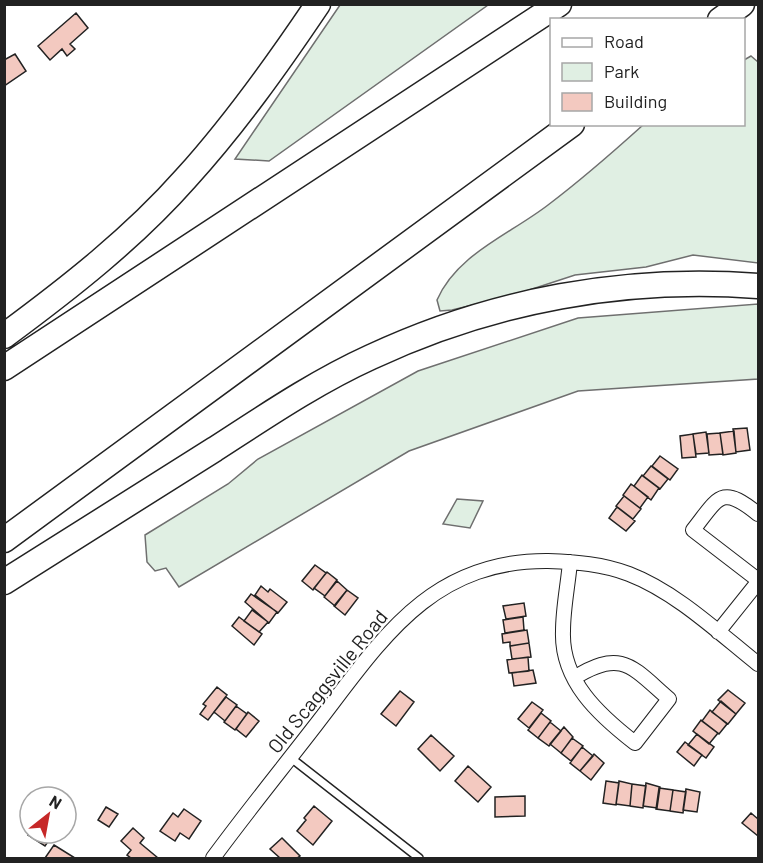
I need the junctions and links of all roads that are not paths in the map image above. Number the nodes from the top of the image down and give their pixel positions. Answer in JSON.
{"nodes":[{"id":1,"x":318,"y":4,"type":"edge"},
{"id":2,"x":559,"y":4,"type":"edge"},
{"id":3,"x":742,"y":4,"type":"edge"},
{"id":4,"x":723,"y":18,"type":"edge"},
{"id":5,"x":569,"y":126,"type":"edge"},
{"id":6,"x":759,"y":286,"type":"edge"},
{"id":7,"x":4,"y":336,"type":"edge"},
{"id":8,"x":4,"y":368,"type":"edge"},
{"id":9,"x":759,"y":514,"type":"edge"},
{"id":10,"x":4,"y":540,"type":"edge"},
{"id":11,"x":570,"y":562,"type":"junction"},
{"id":12,"x":759,"y":581,"type":"edge"},
{"id":13,"x":4,"y":582,"type":"edge"},
{"id":14,"x":718,"y":632,"type":"junction"},
{"id":15,"x":759,"y":664,"type":"edge"},
{"id":16,"x":574,"y":678,"type":"junction"},
{"id":17,"x":291,"y":758,"type":"junction"},
{"id":18,"x":213,"y":858,"type":"edge"},
{"id":19,"x":419,"y":858,"type":"edge"}],
"edges":[{"from":1,"to":7,"type":"highway"},
{"from":2,"to":8,"type":"highway"},
{"from":3,"to":4,"type":"highway"},
{"from":5,"to":10,"type":"highway"},
{"from":6,"to":13,"type":"highway"},
{"from":9,"to":12,"type":"street"},
{"from":11,"to":14,"type":"street","name":"Old Scaggsville Road"},
{"from":11,"to":16,"type":"street"},
{"from":11,"to":17,"type":"street","name":"Old Scaggsville Road"},
{"from":12,"to":14,"type":"street"},
{"from":14,"to":15,"type":"street","name":"Old Scaggsville Road"},
{"from":16,"to":16,"type":"street"},
{"from":17,"to":18,"type":"street","name":"Old Scaggsville Road"},
{"from":17,"to":19,"type":"lane"}]}
